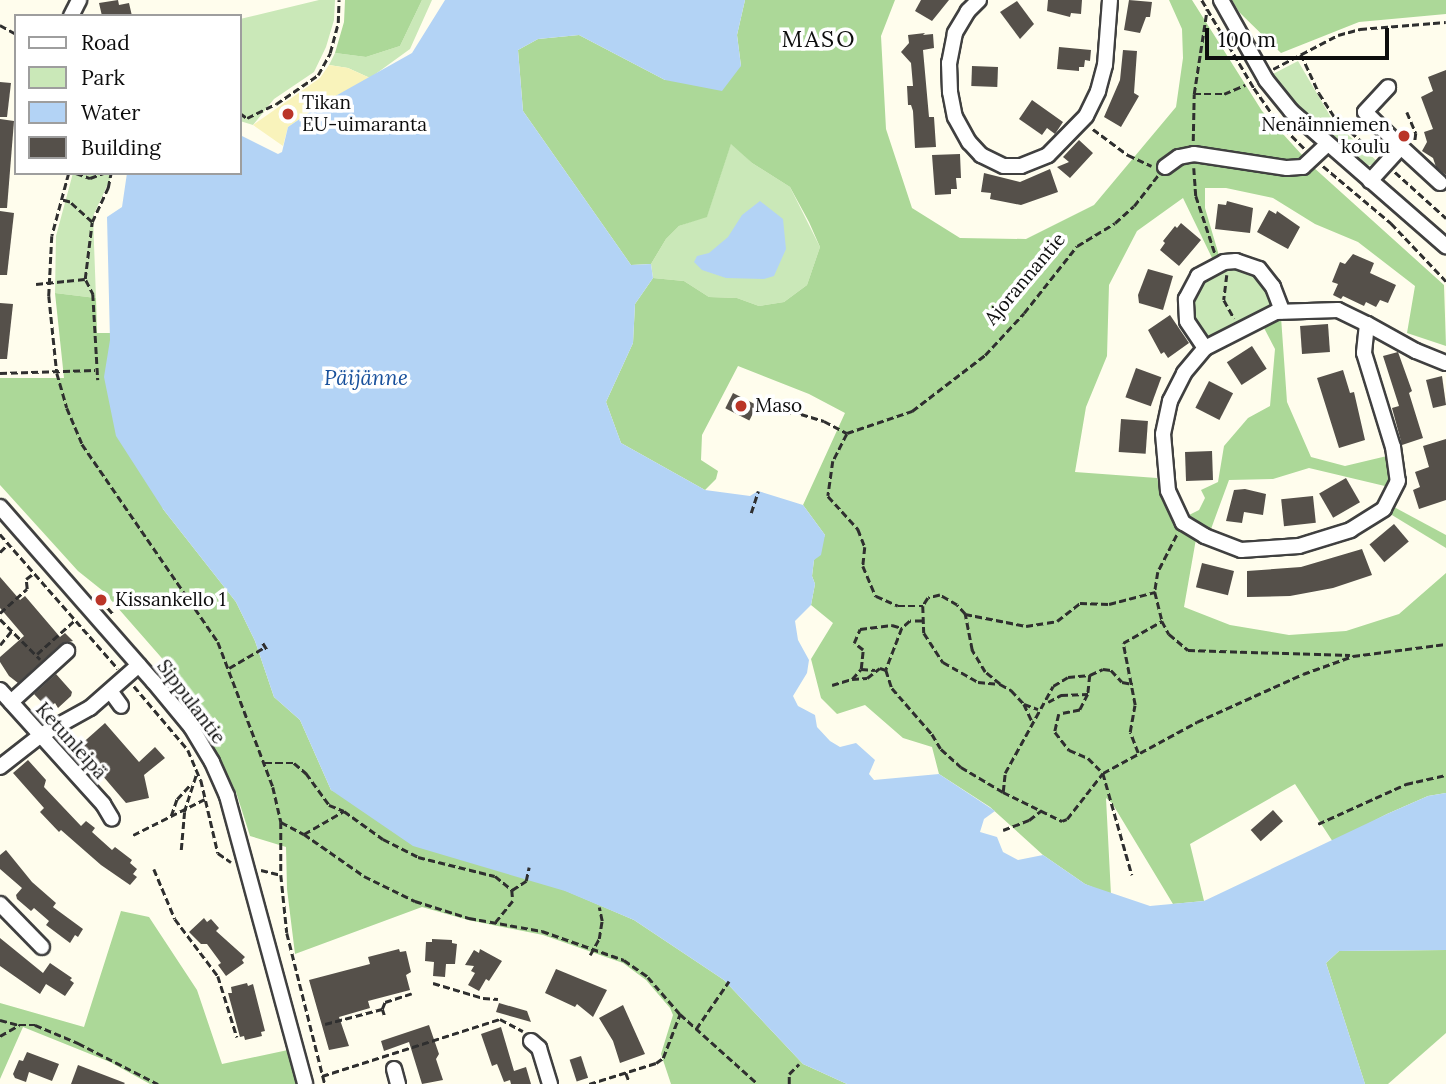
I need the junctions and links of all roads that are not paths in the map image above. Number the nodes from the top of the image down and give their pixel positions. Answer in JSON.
{"nodes":[{"id":1,"x":979,"y":0,"type":"edge"},
{"id":2,"x":1110,"y":0,"type":"edge"},
{"id":3,"x":1221,"y":0,"type":"edge"},
{"id":4,"x":1388,"y":87,"type":"dead end"},
{"id":5,"x":1327,"y":145,"type":"junction"},
{"id":6,"x":1404,"y":150,"type":"junction"},
{"id":7,"x":1165,"y":167,"type":"road end"},
{"id":8,"x":1370,"y":181,"type":"junction"},
{"id":9,"x":1440,"y":183,"type":"dead end"},
{"id":10,"x":1446,"y":246,"type":"edge"},
{"id":11,"x":1282,"y":311,"type":"junction"},
{"id":12,"x":1367,"y":324,"type":"junction"},
{"id":13,"x":1205,"y":348,"type":"junction"},
{"id":14,"x":1446,"y":363,"type":"edge"},
{"id":15,"x":0,"y":507,"type":"edge"},
{"id":16,"x":67,"y":651,"type":"dead end"},
{"id":17,"x":139,"y":665,"type":"junction"},
{"id":18,"x":0,"y":690,"type":"edge"},
{"id":19,"x":111,"y":692,"type":"junction"},
{"id":20,"x":11,"y":702,"type":"junction"},
{"id":21,"x":121,"y":706,"type":"dead end"},
{"id":22,"x":41,"y":735,"type":"junction"},
{"id":23,"x":0,"y":767,"type":"edge"},
{"id":24,"x":112,"y":819,"type":"dead end"},
{"id":25,"x":0,"y":904,"type":"edge"},
{"id":26,"x":42,"y":947,"type":"dead end"},
{"id":27,"x":531,"y":1041,"type":"road end"},
{"id":28,"x":394,"y":1069,"type":"dead end"},
{"id":29,"x":305,"y":1084,"type":"edge"},
{"id":30,"x":398,"y":1084,"type":"edge"},
{"id":31,"x":550,"y":1084,"type":"edge"}],
"edges":[{"from":1,"to":2,"type":"street"},
{"from":3,"to":5,"type":"street"},
{"from":4,"to":6,"type":"street"},
{"from":5,"to":7,"type":"street"},
{"from":5,"to":8,"type":"street"},
{"from":6,"to":8,"type":"street"},
{"from":6,"to":9,"type":"street"},
{"from":8,"to":10,"type":"street"},
{"from":11,"to":12,"type":"street"},
{"from":11,"to":13,"type":"street"},
{"from":11,"to":13,"type":"street"},
{"from":12,"to":13,"type":"street"},
{"from":12,"to":14,"type":"street"},
{"from":15,"to":17,"type":"street","name":"Sippulantie"},
{"from":16,"to":20,"type":"street"},
{"from":17,"to":19,"type":"street"},
{"from":17,"to":29,"type":"street","name":"Sippulantie"},
{"from":18,"to":20,"type":"street","name":"Ketunleipä"},
{"from":19,"to":21,"type":"street"},
{"from":19,"to":22,"type":"street"},
{"from":20,"to":22,"type":"street","name":"Ketunleipä"},
{"from":22,"to":23,"type":"street"},
{"from":22,"to":24,"type":"street","name":"Ketunleipä"},
{"from":25,"to":26,"type":"street"},
{"from":27,"to":31,"type":"street"},
{"from":28,"to":30,"type":"street"}]}
